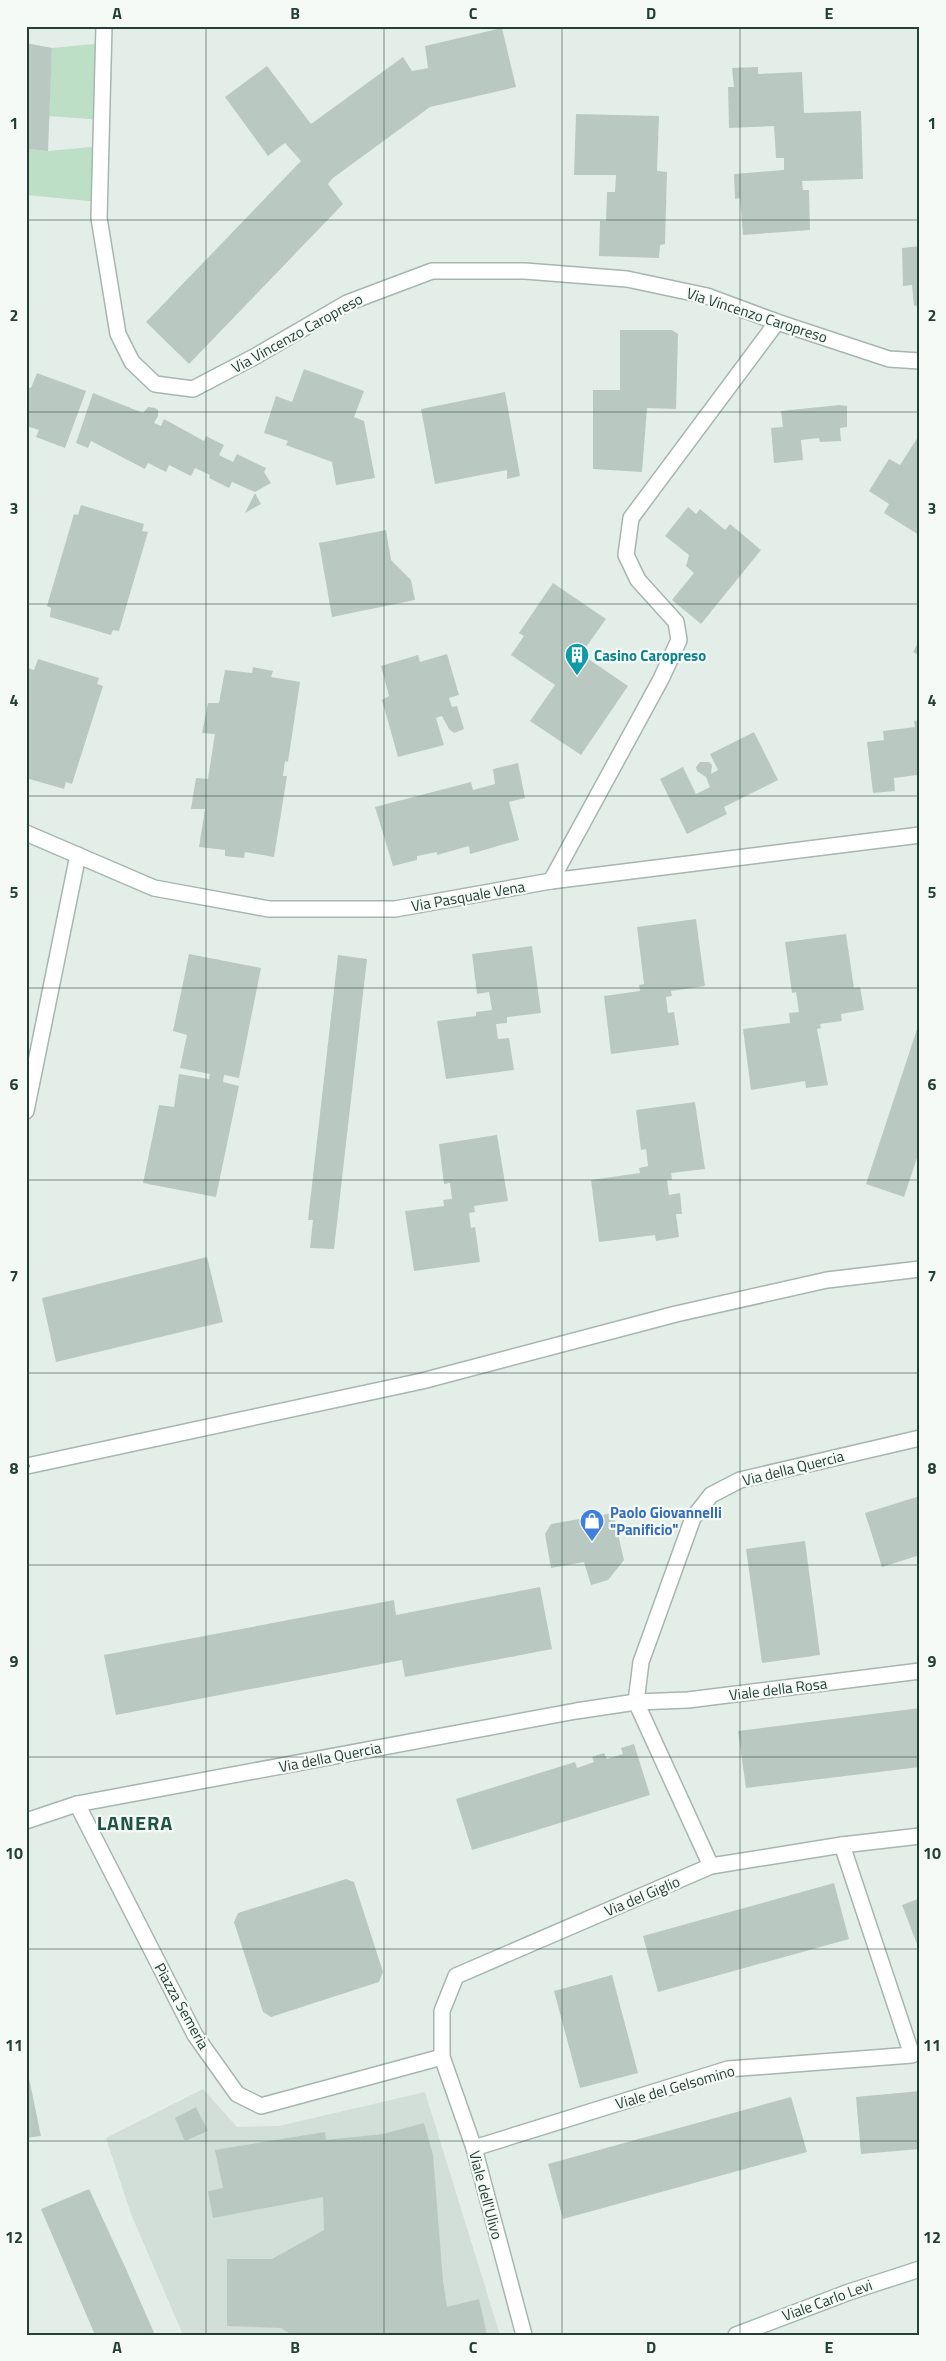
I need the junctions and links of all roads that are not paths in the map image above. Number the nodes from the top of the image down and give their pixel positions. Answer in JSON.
{"nodes":[{"id":1,"x":104,"y":26,"type":"edge"},
{"id":2,"x":777,"y":322,"type":"junction"},
{"id":3,"x":920,"y":361,"type":"edge"},
{"id":4,"x":26,"y":833,"type":"edge"},
{"id":5,"x":920,"y":835,"type":"edge"},
{"id":6,"x":78,"y":855,"type":"junction"},
{"id":7,"x":551,"y":881,"type":"junction"},
{"id":8,"x":26,"y":1111,"type":"edge"},
{"id":9,"x":920,"y":1269,"type":"edge"},
{"id":10,"x":920,"y":1438,"type":"edge"},
{"id":11,"x":27,"y":1466,"type":"edge"},
{"id":12,"x":920,"y":1671,"type":"edge"},
{"id":13,"x":636,"y":1702,"type":"junction"},
{"id":14,"x":78,"y":1804,"type":"junction"},
{"id":15,"x":26,"y":1821,"type":"edge"},
{"id":16,"x":920,"y":1836,"type":"edge"},
{"id":17,"x":842,"y":1845,"type":"junction"},
{"id":18,"x":711,"y":1866,"type":"junction"},
{"id":19,"x":916,"y":2055,"type":"edge"},
{"id":20,"x":442,"y":2057,"type":"junction"},
{"id":21,"x":474,"y":2148,"type":"junction"},
{"id":22,"x":920,"y":2268,"type":"edge"},
{"id":23,"x":524,"y":2335,"type":"edge"},
{"id":24,"x":736,"y":2335,"type":"edge"}],
"edges":[{"from":1,"to":2,"type":"street","name":"Via Vincenzo Caropreso"},
{"from":2,"to":3,"type":"street","name":"Via Vincenzo Caropreso"},
{"from":2,"to":7,"type":"street"},
{"from":4,"to":6,"type":"street","name":"Via Pasquale Vena"},
{"from":5,"to":7,"type":"street","name":"Via Pasquale Vena"},
{"from":6,"to":7,"type":"street","name":"Via Pasquale Vena"},
{"from":6,"to":8,"type":"street"},
{"from":9,"to":11,"type":"street"},
{"from":10,"to":13,"type":"street","name":"Via della Quercia"},
{"from":12,"to":13,"type":"street","name":"Viale della Rosa"},
{"from":13,"to":14,"type":"street","name":"Via della Quercia"},
{"from":13,"to":18,"type":"street"},
{"from":14,"to":15,"type":"street","name":"Via della Quercia"},
{"from":14,"to":20,"type":"street","name":"Piazza Semeria"},
{"from":16,"to":17,"type":"street","name":"Via del Giglio"},
{"from":17,"to":18,"type":"street","name":"Via del Giglio"},
{"from":17,"to":19,"type":"street","name":"Viale del Gelsomino"},
{"from":18,"to":20,"type":"street","name":"Via del Giglio"},
{"from":19,"to":21,"type":"street","name":"Viale del Gelsomino"},
{"from":20,"to":21,"type":"street","name":"Viale dell'Ulivo"},
{"from":21,"to":23,"type":"street","name":"Viale dell'Ulivo"},
{"from":22,"to":24,"type":"street","name":"Viale Carlo Levi"}]}
